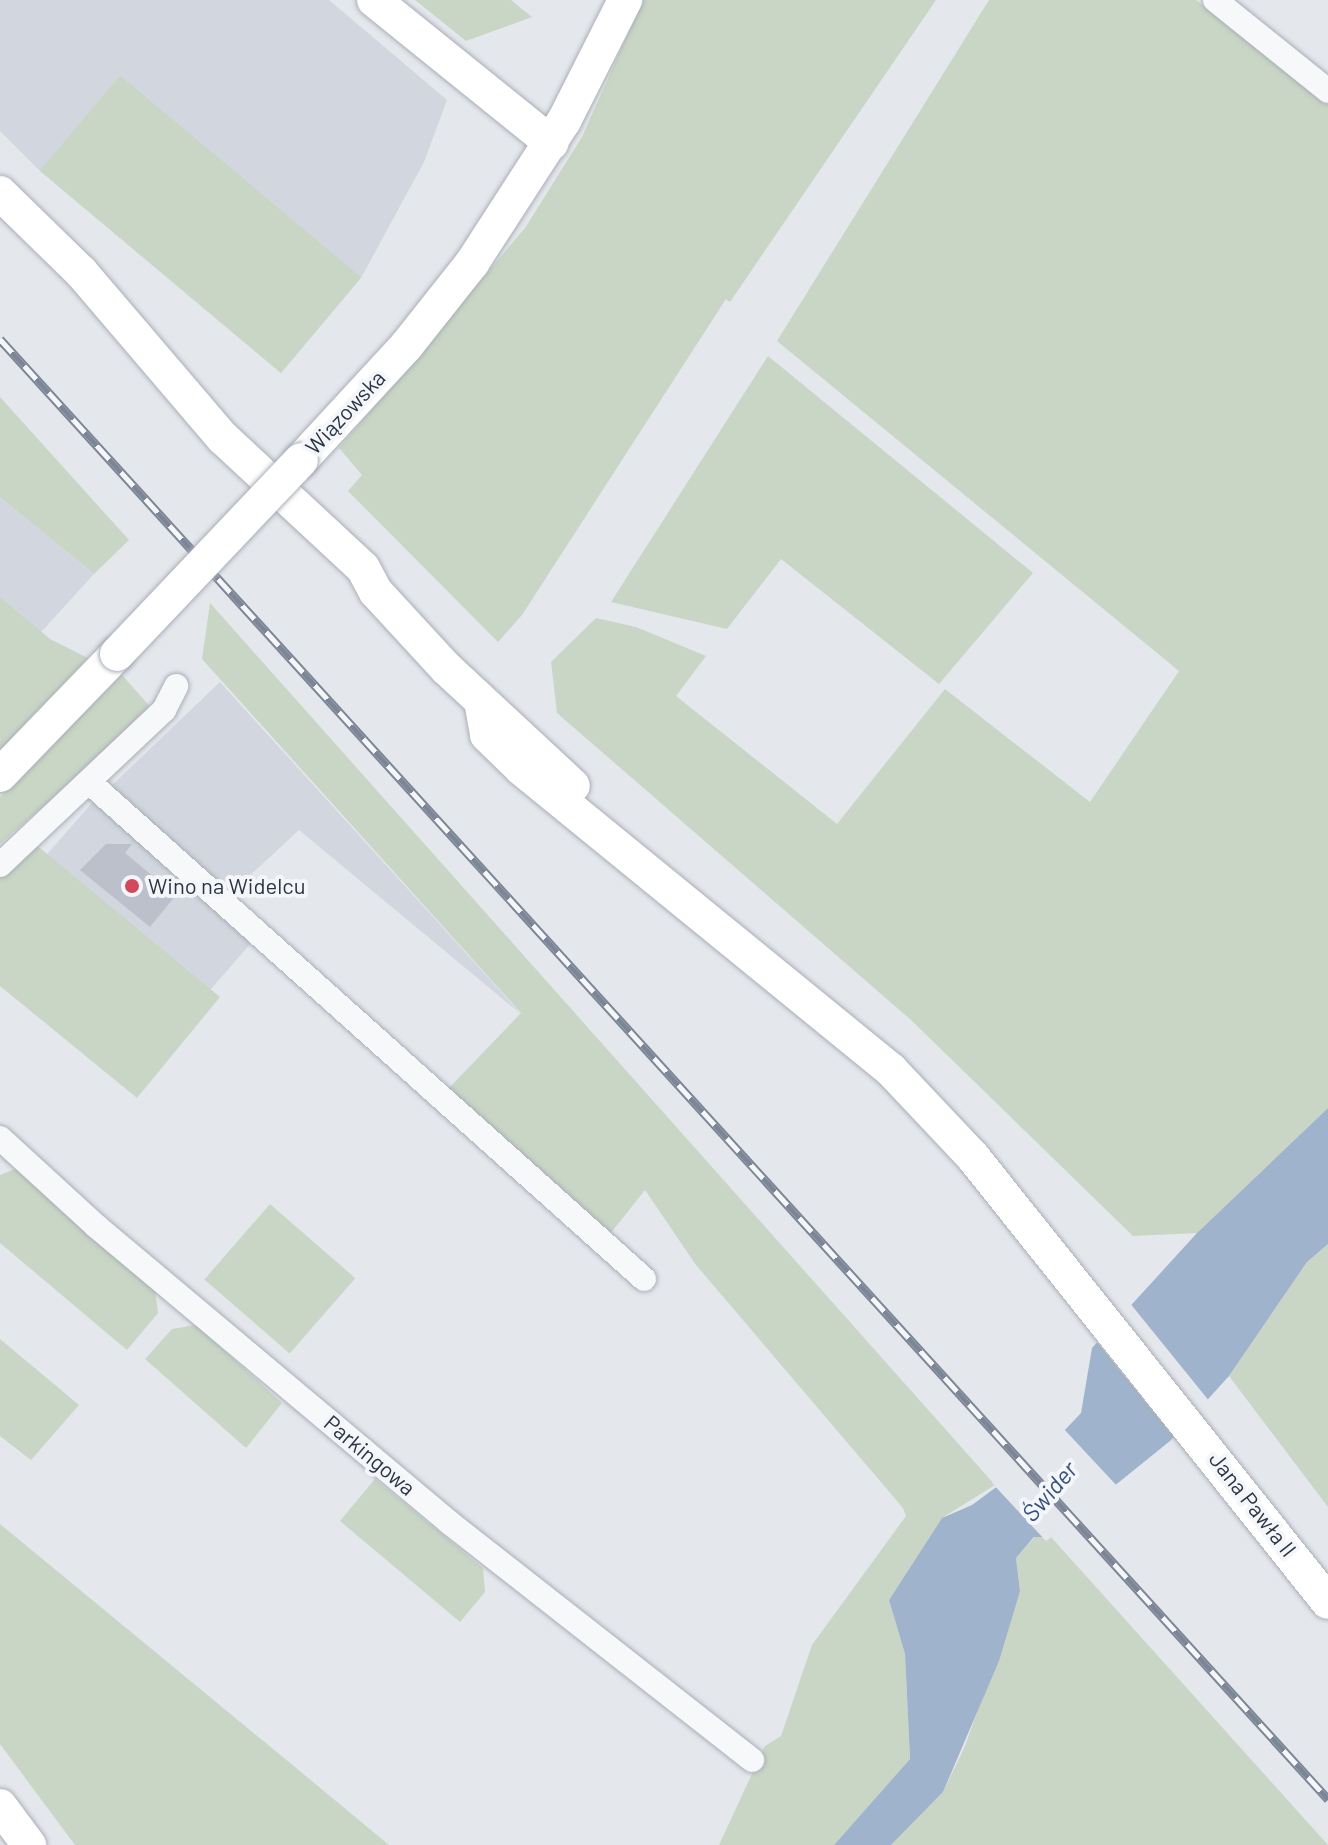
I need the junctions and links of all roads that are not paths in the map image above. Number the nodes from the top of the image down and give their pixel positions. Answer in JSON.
{"nodes":[{"id":1,"x":374,"y":0,"type":"edge"},
{"id":2,"x":625,"y":0,"type":"edge"},
{"id":3,"x":1215,"y":0,"type":"edge"},
{"id":4,"x":1328,"y":91,"type":"edge"},
{"id":5,"x":551,"y":143,"type":"junction"},
{"id":6,"x":0,"y":193,"type":"edge"},
{"id":7,"x":176,"y":686,"type":"dead end"},
{"id":8,"x":0,"y":775,"type":"edge"},
{"id":9,"x":89,"y":782,"type":"junction"},
{"id":10,"x":0,"y":865,"type":"edge"},
{"id":11,"x":0,"y":1138,"type":"edge"},
{"id":12,"x":644,"y":1279,"type":"dead end"},
{"id":13,"x":1328,"y":1602,"type":"edge"},
{"id":14,"x":752,"y":1760,"type":"dead end"},
{"id":15,"x":0,"y":1806,"type":"edge"},
{"id":16,"x":29,"y":1845,"type":"edge"}],
"edges":[{"from":1,"to":5,"type":"main road"},
{"from":2,"to":5,"type":"main road","name":"Wiązowska"},
{"from":3,"to":4,"type":"street"},
{"from":5,"to":8,"type":"main road","name":"Wiązowska","bridge":true},
{"from":6,"to":13,"type":"main road","name":"Jana Pawła II"},
{"from":7,"to":9,"type":"street"},
{"from":9,"to":10,"type":"street"},
{"from":9,"to":12,"type":"street"},
{"from":11,"to":14,"type":"street","name":"Parkingowa"},
{"from":15,"to":16,"type":"main road"}]}
